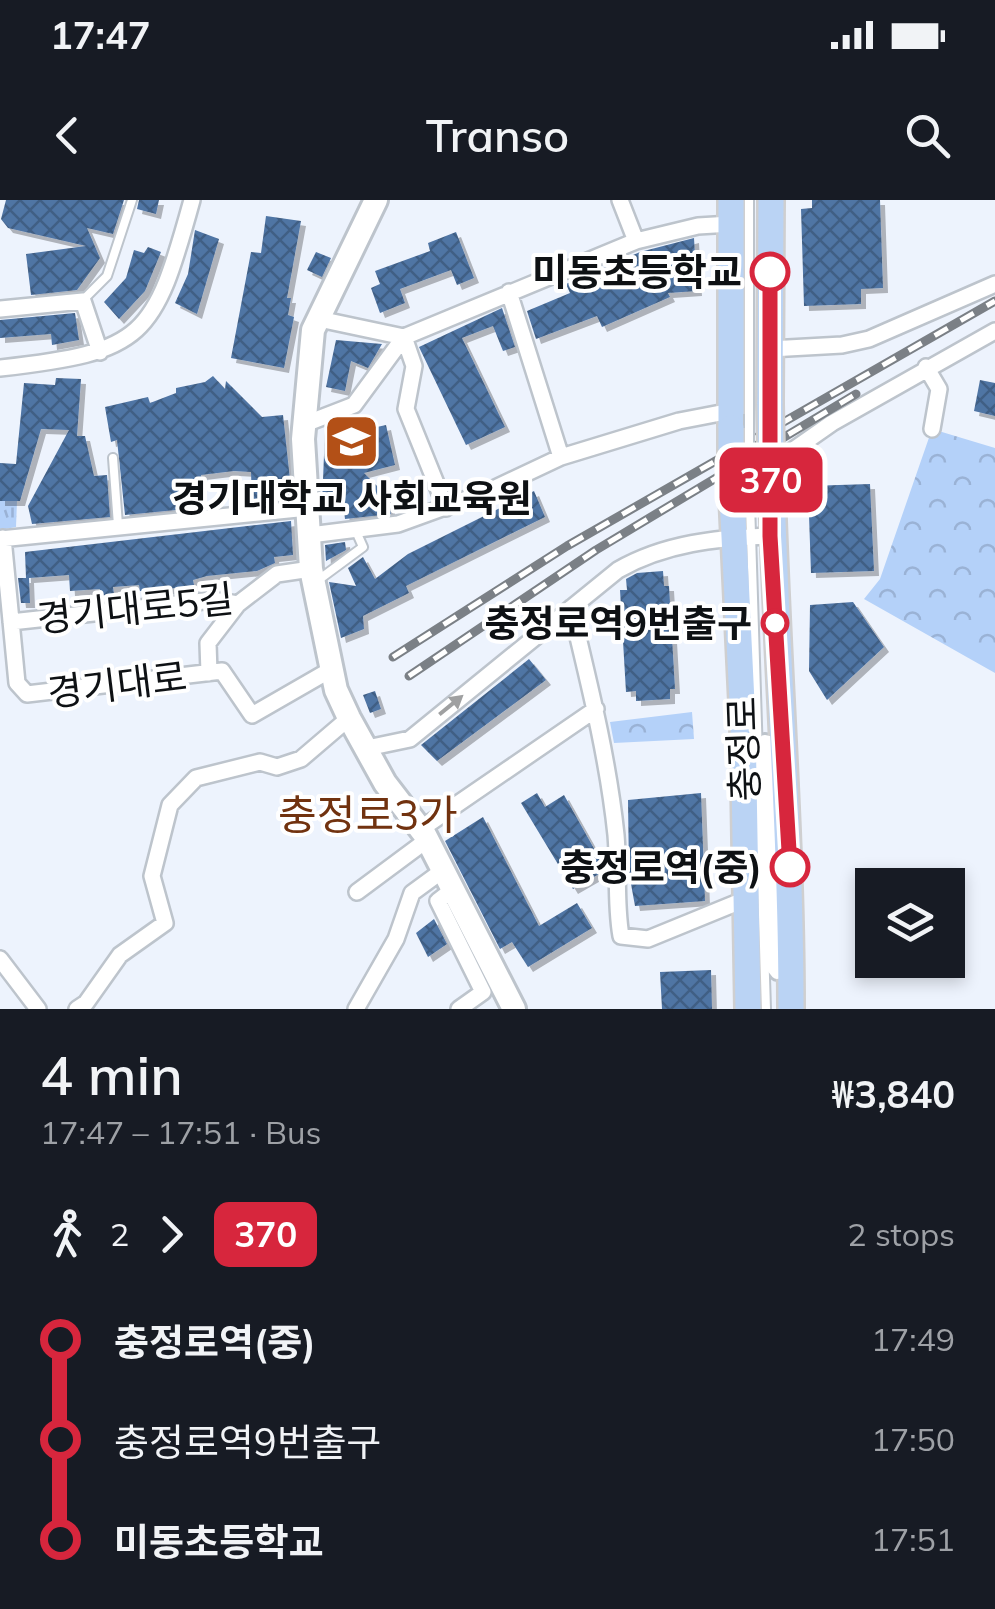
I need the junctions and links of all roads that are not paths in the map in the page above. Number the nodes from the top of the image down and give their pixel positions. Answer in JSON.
{"nodes":[{"id":1,"x":132,"y":200,"type":"edge"},
{"id":2,"x":192,"y":200,"type":"edge"},
{"id":3,"x":376,"y":200,"type":"edge"},
{"id":4,"x":749,"y":200,"type":"edge"},
{"id":5,"x":770,"y":200,"type":"edge"},
{"id":6,"x":619,"y":203,"type":"edge"},
{"id":7,"x":731,"y":212,"type":"edge"},
{"id":8,"x":636,"y":241,"type":"junction"},
{"id":9,"x":995,"y":284,"type":"edge"},
{"id":10,"x":509,"y":292,"type":"junction"},
{"id":11,"x":82,"y":301,"type":"junction"},
{"id":12,"x":0,"y":309,"type":"edge"},
{"id":13,"x":319,"y":318,"type":"junction"},
{"id":14,"x":995,"y":330,"type":"edge"},
{"id":15,"x":404,"y":337,"type":"junction"},
{"id":16,"x":770,"y":349,"type":"junction"},
{"id":17,"x":100,"y":352,"type":"junction"},
{"id":18,"x":926,"y":367,"type":"junction"},
{"id":19,"x":0,"y":368,"type":"edge"},
{"id":20,"x":745,"y":414,"type":"junction"},
{"id":21,"x":305,"y":424,"type":"junction"},
{"id":22,"x":932,"y":429,"type":"dead end"},
{"id":23,"x":561,"y":457,"type":"junction"},
{"id":24,"x":112,"y":458,"type":"dead end"},
{"id":25,"x":756,"y":466,"type":"junction"},
{"id":26,"x":308,"y":508,"type":"junction"},
{"id":27,"x":446,"y":508,"type":"junction"},
{"id":28,"x":118,"y":525,"type":"junction"},
{"id":29,"x":355,"y":529,"type":"junction"},
{"id":30,"x":310,"y":535,"type":"junction"},
{"id":31,"x":751,"y":537,"type":"junction"},
{"id":32,"x":2,"y":538,"type":"edge"},
{"id":33,"x":312,"y":576,"type":"junction"},
{"id":34,"x":238,"y":604,"type":"junction"},
{"id":35,"x":571,"y":608,"type":"junction"},
{"id":36,"x":12,"y":622,"type":"junction"},
{"id":37,"x":332,"y":669,"type":"junction"},
{"id":38,"x":209,"y":673,"type":"junction"},
{"id":39,"x":596,"y":709,"type":"junction"},
{"id":40,"x":349,"y":718,"type":"junction"},
{"id":41,"x":764,"y":741,"type":"joint"},
{"id":42,"x":367,"y":748,"type":"junction"},
{"id":43,"x":424,"y":835,"type":"junction"},
{"id":44,"x":447,"y":881,"type":"junction"},
{"id":45,"x":358,"y":892,"type":"dead end"},
{"id":46,"x":746,"y":899,"type":"junction"},
{"id":47,"x":0,"y":959,"type":"edge"},
{"id":48,"x":38,"y":1009,"type":"edge"},
{"id":49,"x":77,"y":1009,"type":"edge"},
{"id":50,"x":356,"y":1009,"type":"edge"},
{"id":51,"x":459,"y":1009,"type":"edge"},
{"id":52,"x":514,"y":1009,"type":"edge"},
{"id":53,"x":748,"y":1009,"type":"edge"},
{"id":54,"x":766,"y":1009,"type":"edge"},
{"id":55,"x":790,"y":1009,"type":"edge"}],
"edges":[{"from":1,"to":11,"type":"lane"},
{"from":2,"to":17,"type":"street"},
{"from":3,"to":13,"type":"main road"},
{"from":4,"to":20,"type":"lane"},
{"from":5,"to":16,"type":"main road","name":"충정로"},
{"from":6,"to":8,"type":"street"},
{"from":7,"to":8,"type":"street"},
{"from":7,"to":20,"type":"main road","name":"충정로"},
{"from":8,"to":10,"type":"street"},
{"from":9,"to":16,"type":"street"},
{"from":10,"to":15,"type":"street"},
{"from":10,"to":23,"type":"street"},
{"from":11,"to":12,"type":"street"},
{"from":11,"to":17,"type":"street"},
{"from":13,"to":15,"type":"street"},
{"from":13,"to":21,"type":"main road"},
{"from":14,"to":18,"type":"street"},
{"from":15,"to":21,"type":"street"},
{"from":15,"to":27,"type":"street"},
{"from":16,"to":20,"type":"main road","name":"충정로"},
{"from":17,"to":19,"type":"street"},
{"from":18,"to":22,"type":"street"},
{"from":18,"to":25,"type":"street"},
{"from":20,"to":23,"type":"street"},
{"from":20,"to":25,"type":"main road","name":"충정로","bridge":true},
{"from":20,"to":25,"type":"main road","name":"충정로","bridge":true},
{"from":21,"to":26,"type":"main road"},
{"from":23,"to":27,"type":"street"},
{"from":24,"to":28,"type":"lane"},
{"from":25,"to":31,"type":"main road","name":"충정로"},
{"from":25,"to":31,"type":"main road","name":"충정로"},
{"from":26,"to":28,"type":"street"},
{"from":26,"to":30,"type":"main road"},
{"from":27,"to":29,"type":"street"},
{"from":28,"to":32,"type":"street"},
{"from":29,"to":30,"type":"street"},
{"from":29,"to":33,"type":"lane"},
{"from":30,"to":33,"type":"main road"},
{"from":31,"to":35,"type":"street"},
{"from":31,"to":46,"type":"main road","name":"충정로"},
{"from":31,"to":54,"type":"lane"},
{"from":31,"to":55,"type":"main road","name":"충정로"},
{"from":32,"to":36,"type":"street","name":"경기대로"},
{"from":33,"to":34,"type":"street","name":"경기대로5길"},
{"from":33,"to":37,"type":"main road"},
{"from":34,"to":36,"type":"street","name":"경기대로5길"},
{"from":34,"to":38,"type":"street"},
{"from":35,"to":39,"type":"street"},
{"from":42,"to":35,"type":"street","one_way":true},
{"from":36,"to":38,"type":"street","name":"경기대로"},
{"from":37,"to":38,"type":"street","name":"경기대로"},
{"from":37,"to":40,"type":"main road"},
{"from":39,"to":43,"type":"street"},
{"from":39,"to":46,"type":"street"},
{"from":40,"to":42,"type":"main road"},
{"from":40,"to":49,"type":"street"},
{"from":41,"to":41,"type":"street"},
{"from":42,"to":43,"type":"main road"},
{"from":43,"to":44,"type":"main road"},
{"from":43,"to":45,"type":"street"},
{"from":44,"to":50,"type":"street"},
{"from":44,"to":51,"type":"street"},
{"from":44,"to":52,"type":"main road"},
{"from":46,"to":53,"type":"main road","name":"충정로"},
{"from":47,"to":48,"type":"street"}]}
